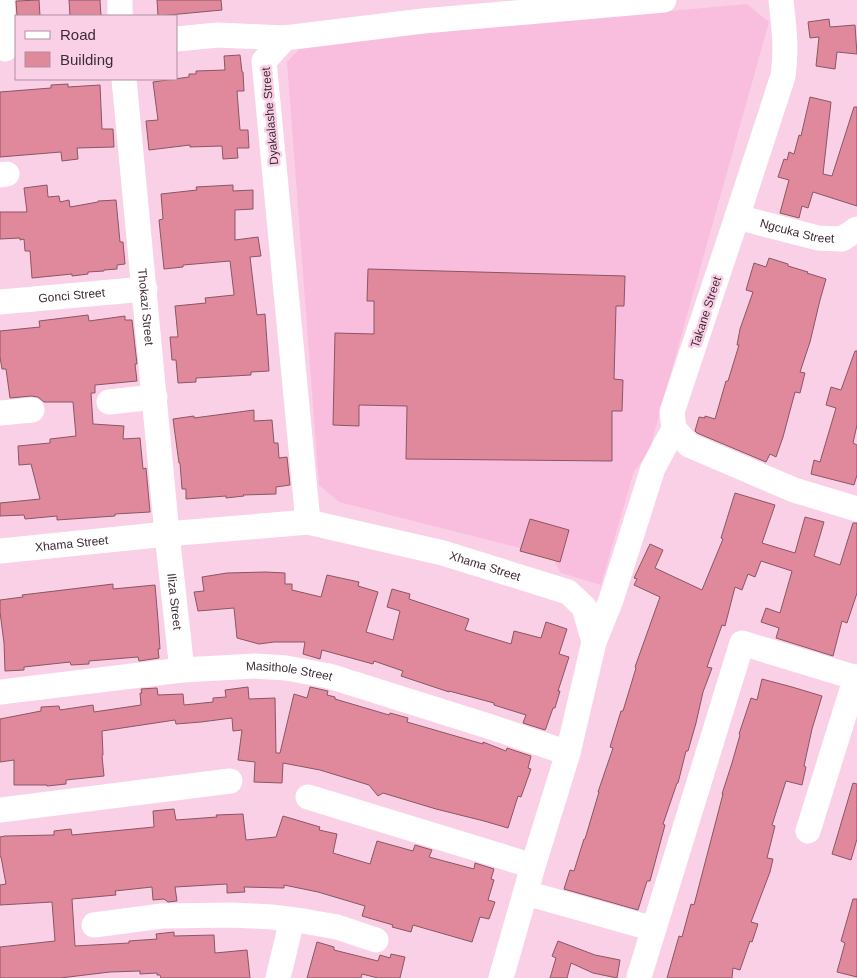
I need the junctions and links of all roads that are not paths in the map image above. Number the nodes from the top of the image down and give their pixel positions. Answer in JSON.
{"nodes":[{"id":1,"x":2,"y":0,"type":"edge"},
{"id":2,"x":120,"y":0,"type":"edge"},
{"id":3,"x":664,"y":0,"type":"edge"},
{"id":4,"x":781,"y":0,"type":"edge"},
{"id":5,"x":120,"y":15,"type":"edge"},
{"id":6,"x":284,"y":38,"type":"junction"},
{"id":7,"x":178,"y":39,"type":"edge"},
{"id":8,"x":7,"y":49,"type":"edge"},
{"id":9,"x":124,"y":80,"type":"edge"},
{"id":10,"x":737,"y":218,"type":"junction"},
{"id":11,"x":857,"y":229,"type":"edge"},
{"id":12,"x":144,"y":289,"type":"junction"},
{"id":13,"x":0,"y":302,"type":"edge"},
{"id":14,"x":155,"y":397,"type":"junction"},
{"id":15,"x":109,"y":402,"type":"dead end"},
{"id":16,"x":32,"y":410,"type":"dead end"},
{"id":17,"x":0,"y":414,"type":"edge"},
{"id":18,"x":674,"y":429,"type":"junction"},
{"id":19,"x":857,"y":509,"type":"edge"},
{"id":20,"x":308,"y":522,"type":"junction"},
{"id":21,"x":167,"y":534,"type":"junction"},
{"id":22,"x":0,"y":551,"type":"edge"},
{"id":23,"x":594,"y":642,"type":"junction"},
{"id":24,"x":182,"y":670,"type":"junction"},
{"id":25,"x":856,"y":678,"type":"edge"},
{"id":26,"x":0,"y":692,"type":"edge"},
{"id":27,"x":568,"y":753,"type":"junction"},
{"id":28,"x":230,"y":781,"type":"dead end"},
{"id":29,"x":308,"y":797,"type":"dead end"},
{"id":30,"x":0,"y":810,"type":"edge"},
{"id":31,"x":808,"y":831,"type":"dead end"},
{"id":32,"x":533,"y":866,"type":"junction"},
{"id":33,"x":526,"y":893,"type":"junction"},
{"id":34,"x":292,"y":920,"type":"junction"},
{"id":35,"x":94,"y":926,"type":"dead end"},
{"id":36,"x":654,"y":928,"type":"junction"},
{"id":37,"x":376,"y":940,"type":"dead end"},
{"id":38,"x":639,"y":976,"type":"dead end"},
{"id":39,"x":278,"y":978,"type":"edge"},
{"id":40,"x":501,"y":978,"type":"edge"}],
"edges":[{"from":1,"to":8,"type":"street"},
{"from":2,"to":5,"type":"street"},
{"from":3,"to":6,"type":"street"},
{"from":4,"to":10,"type":"street","name":"Takane Street"},
{"from":6,"to":7,"type":"street"},
{"from":6,"to":20,"type":"street","name":"Dyakalashe Street"},
{"from":9,"to":12,"type":"street","name":"Thokazi Street"},
{"from":10,"to":11,"type":"street","name":"Ngcuka Street"},
{"from":10,"to":18,"type":"street","name":"Takane Street"},
{"from":12,"to":13,"type":"street","name":"Gonci Street"},
{"from":12,"to":14,"type":"street","name":"Thokazi Street"},
{"from":14,"to":15,"type":"street"},
{"from":14,"to":21,"type":"street","name":"Thokazi Street"},
{"from":16,"to":17,"type":"street"},
{"from":18,"to":19,"type":"street"},
{"from":18,"to":23,"type":"street"},
{"from":20,"to":21,"type":"street","name":"Xhama Street"},
{"from":20,"to":23,"type":"street","name":"Xhama Street"},
{"from":21,"to":22,"type":"street","name":"Xhama Street"},
{"from":21,"to":24,"type":"street","name":"Iliza Street"},
{"from":23,"to":27,"type":"street","name":"Xhama Street"},
{"from":24,"to":26,"type":"street","name":"Masithole Street"},
{"from":24,"to":27,"type":"street","name":"Masithole Street"},
{"from":25,"to":31,"type":"street"},
{"from":25,"to":36,"type":"street"},
{"from":27,"to":32,"type":"street","name":"Xhama Street"},
{"from":28,"to":30,"type":"street"},
{"from":29,"to":32,"type":"street"},
{"from":32,"to":33,"type":"street","name":"Xhama Street"},
{"from":33,"to":36,"type":"street"},
{"from":33,"to":40,"type":"street","name":"Xhama Street"},
{"from":34,"to":35,"type":"street"},
{"from":34,"to":37,"type":"street"},
{"from":34,"to":39,"type":"street"},
{"from":36,"to":38,"type":"street"}]}
